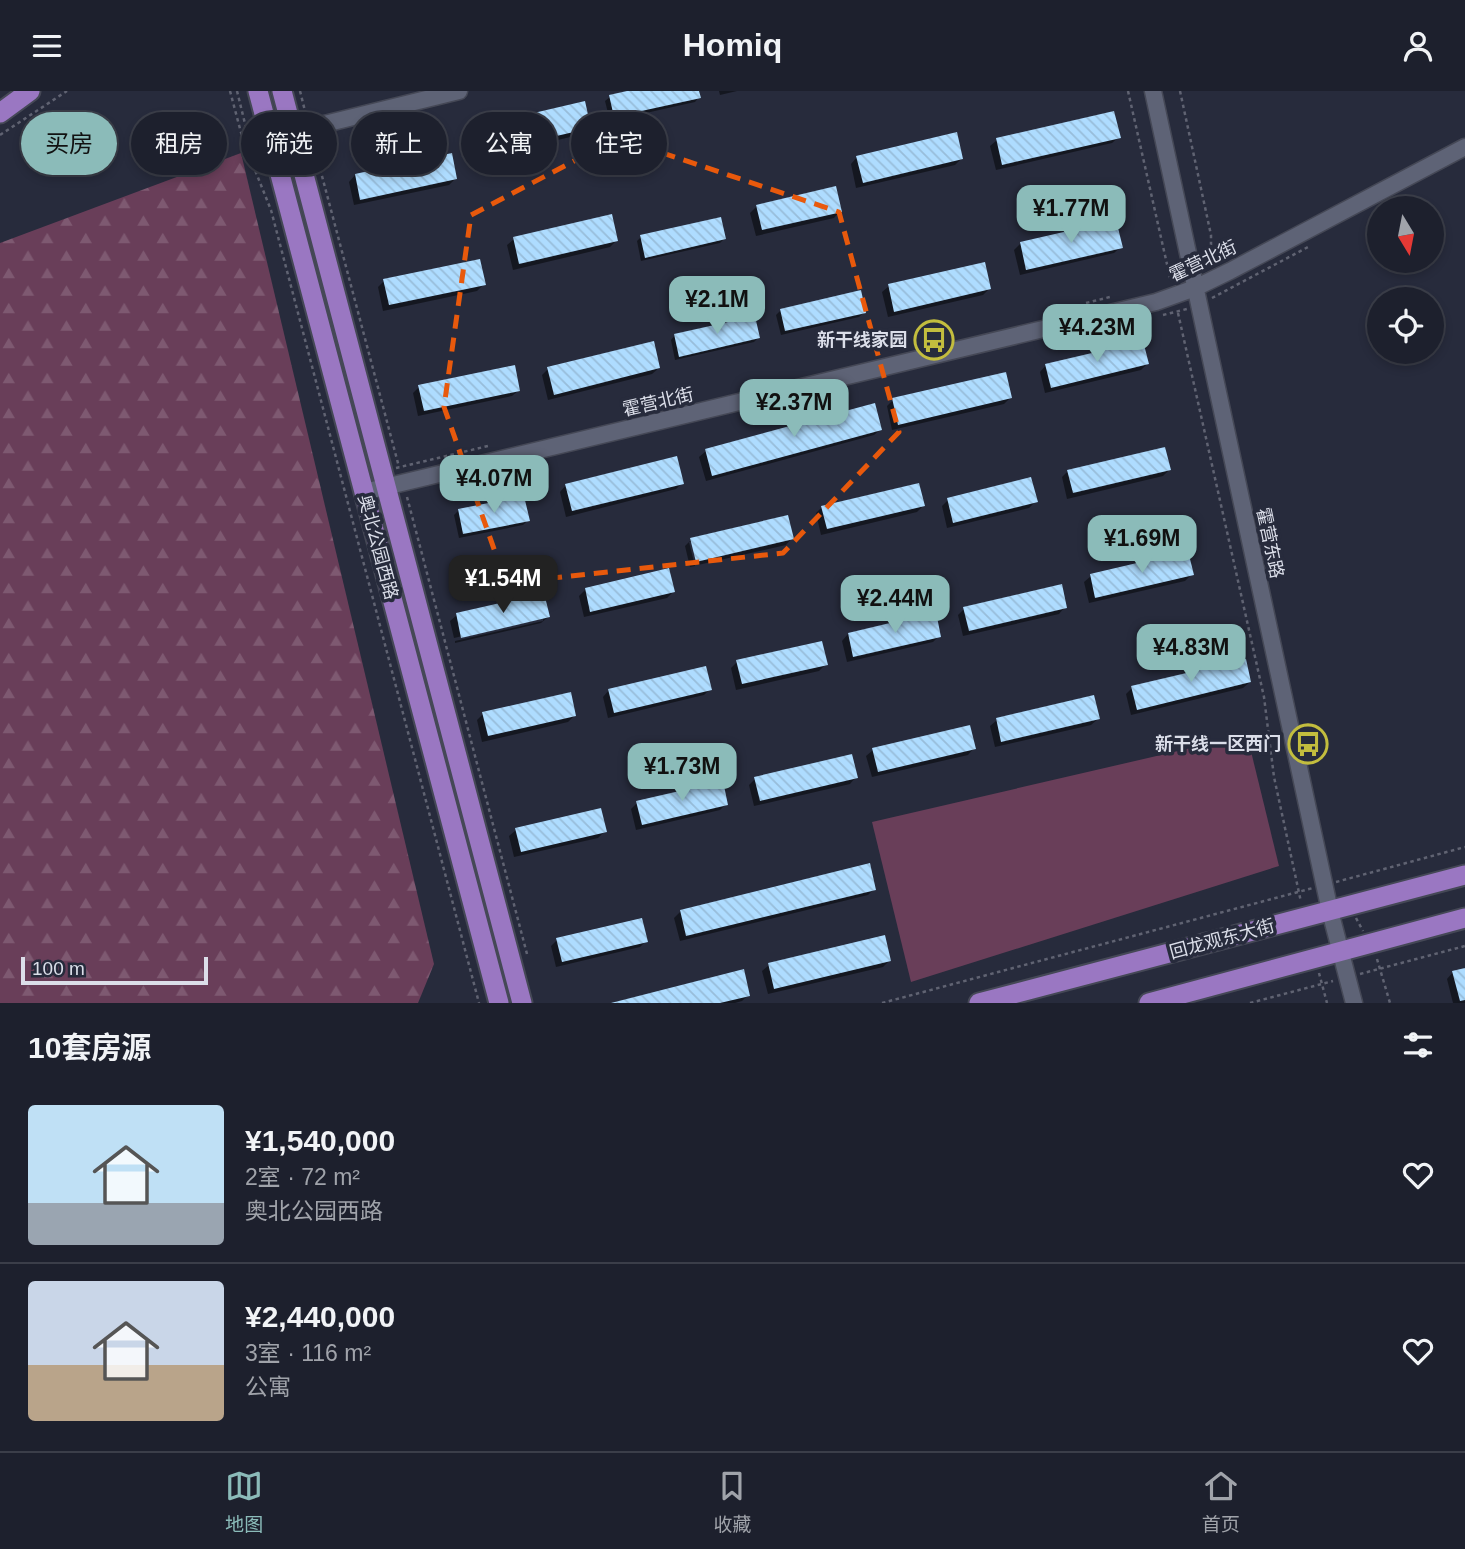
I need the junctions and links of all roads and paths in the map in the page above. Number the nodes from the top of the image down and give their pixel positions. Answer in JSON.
{"nodes":[{"id":1,"x":30,"y":91,"type":"edge"},
{"id":2,"x":67,"y":91,"type":"edge"},
{"id":3,"x":230,"y":91,"type":"edge"},
{"id":4,"x":237,"y":91,"type":"edge"},
{"id":5,"x":258,"y":91,"type":"edge"},
{"id":6,"x":282,"y":91,"type":"edge"},
{"id":7,"x":300,"y":91,"type":"edge"},
{"id":8,"x":459,"y":91,"type":"edge"},
{"id":9,"x":1128,"y":91,"type":"edge"},
{"id":10,"x":1153,"y":91,"type":"edge"},
{"id":11,"x":1180,"y":91,"type":"edge"},
{"id":12,"x":241,"y":112,"type":"edge"},
{"id":13,"x":292,"y":112,"type":"edge"},
{"id":14,"x":301,"y":112,"type":"edge"},
{"id":15,"x":0,"y":113,"type":"edge"},
{"id":16,"x":337,"y":120,"type":"edge"},
{"id":17,"x":0,"y":135,"type":"edge"},
{"id":18,"x":1465,"y":147,"type":"edge"},
{"id":19,"x":312,"y":175,"type":"edge"},
{"id":20,"x":314,"y":175,"type":"edge"},
{"id":21,"x":1212,"y":243,"type":"dead end"},
{"id":22,"x":1167,"y":262,"type":"dead end"},
{"id":23,"x":1195,"y":288,"type":"junction"},
{"id":24,"x":1182,"y":331,"type":"dead end"},
{"id":25,"x":394,"y":449,"type":"dead end"},
{"id":26,"x":386,"y":487,"type":"junction"},
{"id":27,"x":364,"y":492,"type":"junction"},
{"id":28,"x":413,"y":520,"type":"dead end"},
{"id":29,"x":1465,"y":847,"type":"edge"},
{"id":30,"x":1292,"y":862,"type":"dead end"},
{"id":31,"x":1387,"y":868,"type":"dead end"},
{"id":32,"x":1465,"y":874,"type":"edge"},
{"id":33,"x":1257,"y":903,"type":"dead end"},
{"id":34,"x":1350,"y":905,"type":"junction"},
{"id":35,"x":1330,"y":911,"type":"junction"},
{"id":36,"x":1465,"y":918,"type":"edge"},
{"id":37,"x":1370,"y":943,"type":"junction"},
{"id":38,"x":1465,"y":946,"type":"edge"},
{"id":39,"x":1340,"y":951,"type":"junction"},
{"id":40,"x":1413,"y":959,"type":"dead end"},
{"id":41,"x":530,"y":966,"type":"dead end"},
{"id":42,"x":1282,"y":994,"type":"dead end"},
{"id":43,"x":479,"y":1003,"type":"edge"},
{"id":44,"x":499,"y":1003,"type":"edge"},
{"id":45,"x":522,"y":1003,"type":"edge"},
{"id":46,"x":882,"y":1003,"type":"edge"},
{"id":47,"x":979,"y":1003,"type":"edge"},
{"id":48,"x":1149,"y":1003,"type":"edge"},
{"id":49,"x":1250,"y":1003,"type":"edge"},
{"id":50,"x":1354,"y":1003,"type":"edge"},
{"id":51,"x":1390,"y":1003,"type":"edge"}],
"edges":[{"from":1,"to":15,"type":"main road"},
{"from":2,"to":17,"type":"path"},
{"from":3,"to":43,"type":"path"},
{"from":4,"to":12,"type":"path"},
{"from":5,"to":27,"type":"main road","name":"奥北公园西路"},
{"from":6,"to":13,"type":"main road","name":"奥北公园西路"},
{"from":7,"to":14,"type":"path"},
{"from":8,"to":16,"type":"street"},
{"from":9,"to":22,"type":"path"},
{"from":10,"to":23,"type":"street","name":"霍营东路"},
{"from":11,"to":21,"type":"path"},
{"from":18,"to":23,"type":"street","name":"霍营北街"},
{"from":19,"to":26,"type":"main road","name":"奥北公园西路"},
{"from":20,"to":25,"type":"path"},
{"from":23,"to":26,"type":"street","name":"霍营北街"},
{"from":23,"to":35,"type":"street","name":"霍营东路"},
{"from":24,"to":30,"type":"path"},
{"from":26,"to":27,"type":"street","name":"霍营北街"},
{"from":26,"to":45,"type":"main road","name":"奥北公园西路"},
{"from":27,"to":44,"type":"main road","name":"奥北公园西路"},
{"from":28,"to":41,"type":"path"},
{"from":29,"to":31,"type":"path"},
{"from":32,"to":34,"type":"main road","name":"回龙观东大街"},
{"from":33,"to":46,"type":"path"},
{"from":34,"to":35,"type":"main road","name":"回龙观东大街"},
{"from":34,"to":37,"type":"path"},
{"from":35,"to":39,"type":"street","name":"霍营东路"},
{"from":35,"to":47,"type":"main road","name":"回龙观东大街"},
{"from":36,"to":37,"type":"main road"},
{"from":37,"to":39,"type":"main road"},
{"from":37,"to":51,"type":"path"},
{"from":38,"to":40,"type":"path"},
{"from":39,"to":48,"type":"main road"},
{"from":39,"to":50,"type":"street","name":"霍营东路"},
{"from":42,"to":49,"type":"path"}]}
